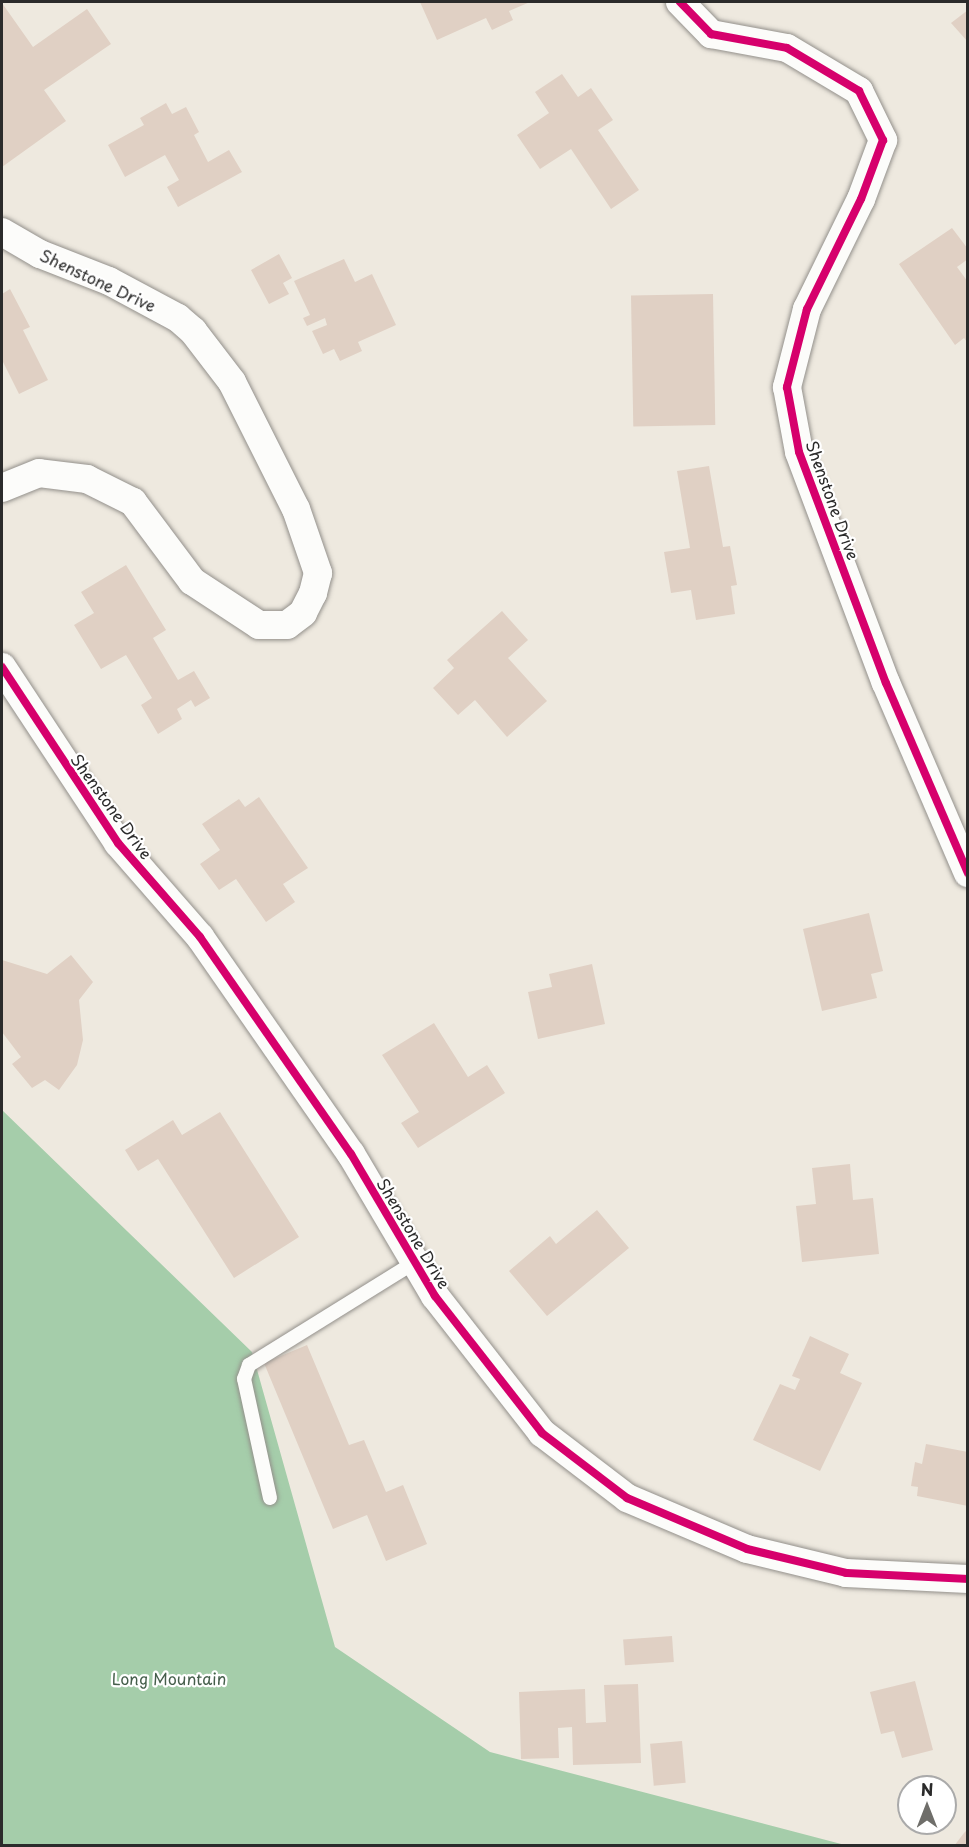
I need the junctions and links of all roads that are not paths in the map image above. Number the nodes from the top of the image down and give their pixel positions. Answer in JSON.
{"nodes":[{"id":1,"x":680,"y":2,"type":"edge"},
{"id":2,"x":2,"y":232,"type":"edge"},
{"id":3,"x":2,"y":488,"type":"edge"},
{"id":4,"x":4,"y":678,"type":"edge"},
{"id":5,"x":968,"y":873,"type":"edge"},
{"id":6,"x":415,"y":1262,"type":"junction"},
{"id":7,"x":270,"y":1498,"type":"dead end"},
{"id":8,"x":968,"y":1579,"type":"edge"}],
"edges":[{"from":1,"to":5,"type":"street","name":"Shenstone Drive"},
{"from":2,"to":3,"type":"street","name":"Shenstone Drive"},
{"from":4,"to":6,"type":"street","name":"Shenstone Drive"},
{"from":6,"to":7,"type":"lane"},
{"from":6,"to":8,"type":"street","name":"Shenstone Drive"}]}
